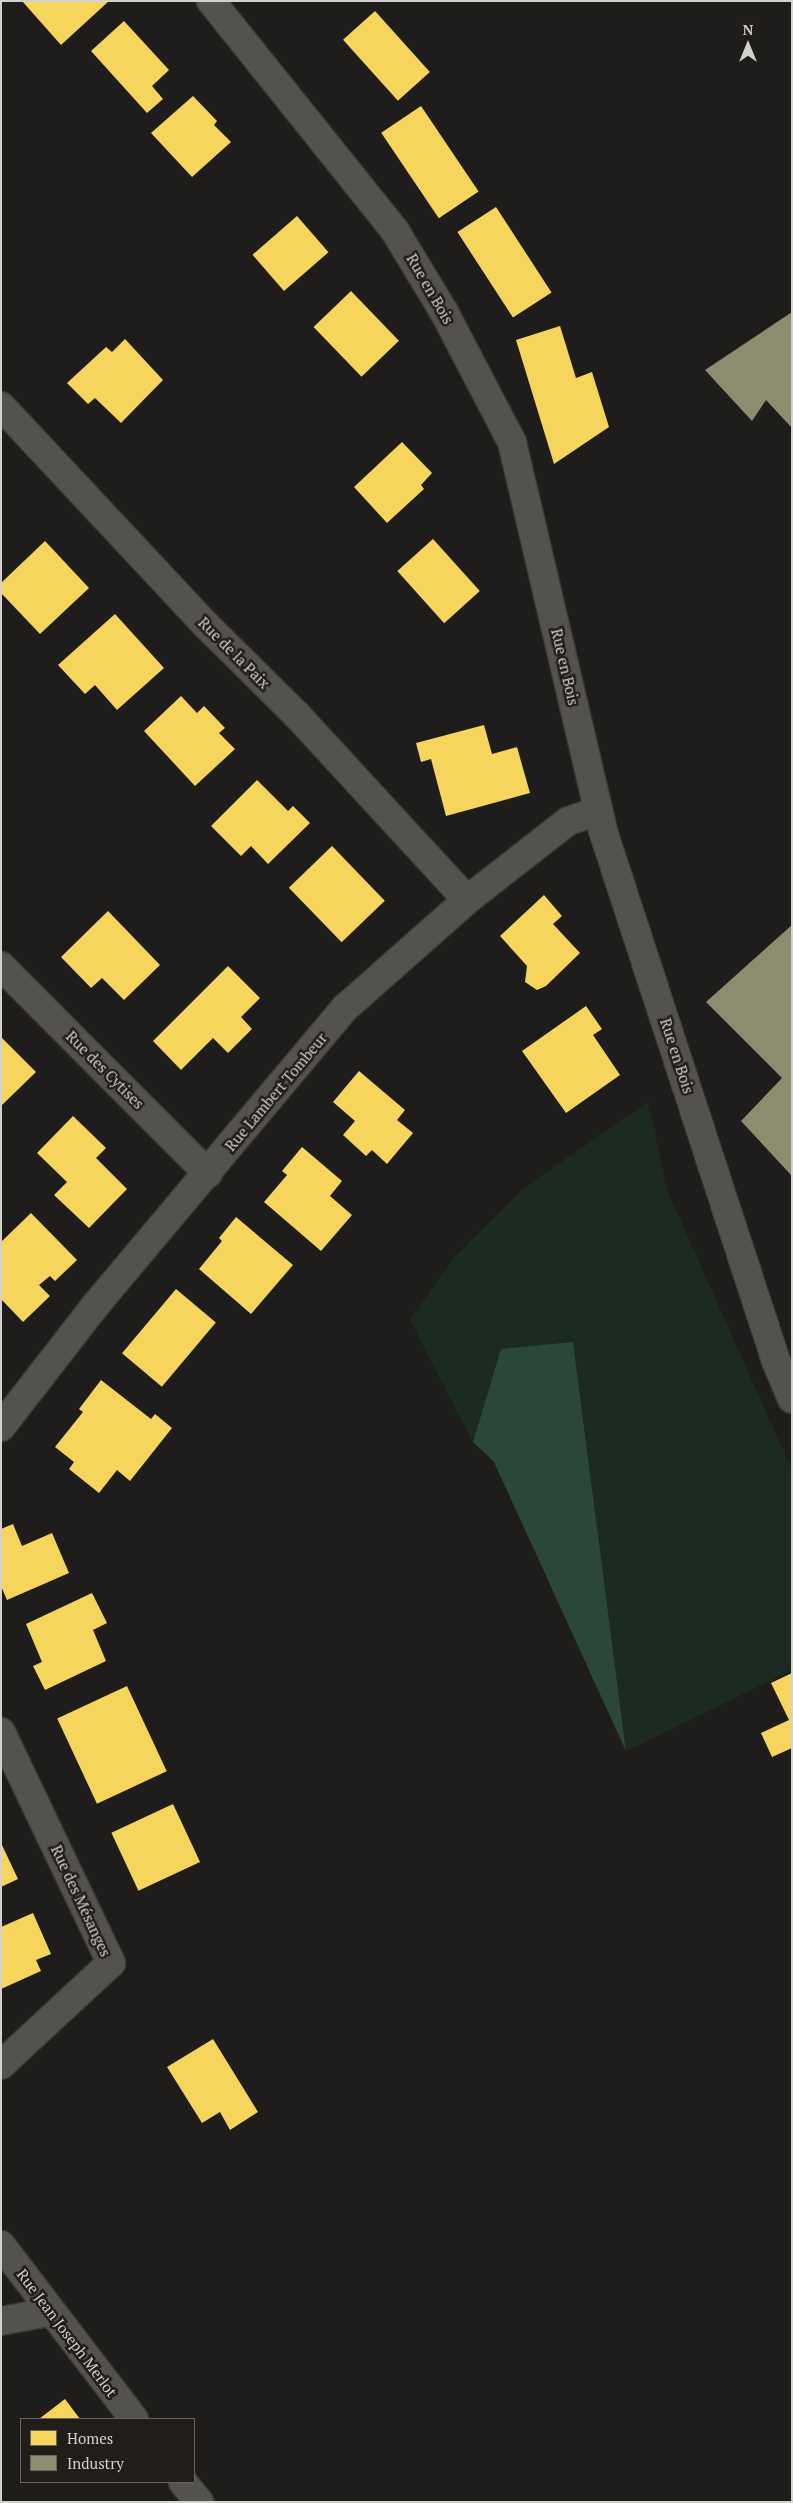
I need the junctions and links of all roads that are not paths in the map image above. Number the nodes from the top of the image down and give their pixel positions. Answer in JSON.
{"nodes":[{"id":1,"x":211,"y":1,"type":"edge"},
{"id":2,"x":1,"y":406,"type":"edge"},
{"id":3,"x":598,"y":811,"type":"junction"},
{"id":4,"x":467,"y":900,"type":"junction"},
{"id":5,"x":1,"y":966,"type":"edge"},
{"id":6,"x":208,"y":1174,"type":"junction"},
{"id":7,"x":792,"y":1399,"type":"edge"},
{"id":8,"x":1,"y":1426,"type":"edge"},
{"id":9,"x":1,"y":1732,"type":"edge"},
{"id":10,"x":1,"y":2065,"type":"edge"},
{"id":11,"x":1,"y":2245,"type":"edge"},
{"id":12,"x":49,"y":2312,"type":"junction"},
{"id":13,"x":1,"y":2321,"type":"edge"},
{"id":14,"x":133,"y":2418,"type":"edge"},
{"id":15,"x":184,"y":2483,"type":"edge"},
{"id":16,"x":199,"y":2502,"type":"edge"}],
"edges":[{"from":1,"to":3,"type":"street","name":"Rue en Bois"},
{"from":2,"to":4,"type":"street","name":"Rue de la Paix"},
{"from":3,"to":4,"type":"street","name":"Rue Lambert Tombeur"},
{"from":3,"to":7,"type":"street","name":"Rue en Bois"},
{"from":4,"to":6,"type":"street","name":"Rue Lambert Tombeur"},
{"from":5,"to":6,"type":"street","name":"Rue des Cytises"},
{"from":6,"to":8,"type":"street","name":"Rue Lambert Tombeur"},
{"from":9,"to":10,"type":"street","name":"Rue des Mésanges"},
{"from":11,"to":12,"type":"street","name":"Rue Jean Joseph Merlot"},
{"from":12,"to":13,"type":"street"},
{"from":12,"to":14,"type":"street","name":"Rue Jean Joseph Merlot"},
{"from":15,"to":16,"type":"street"}]}
